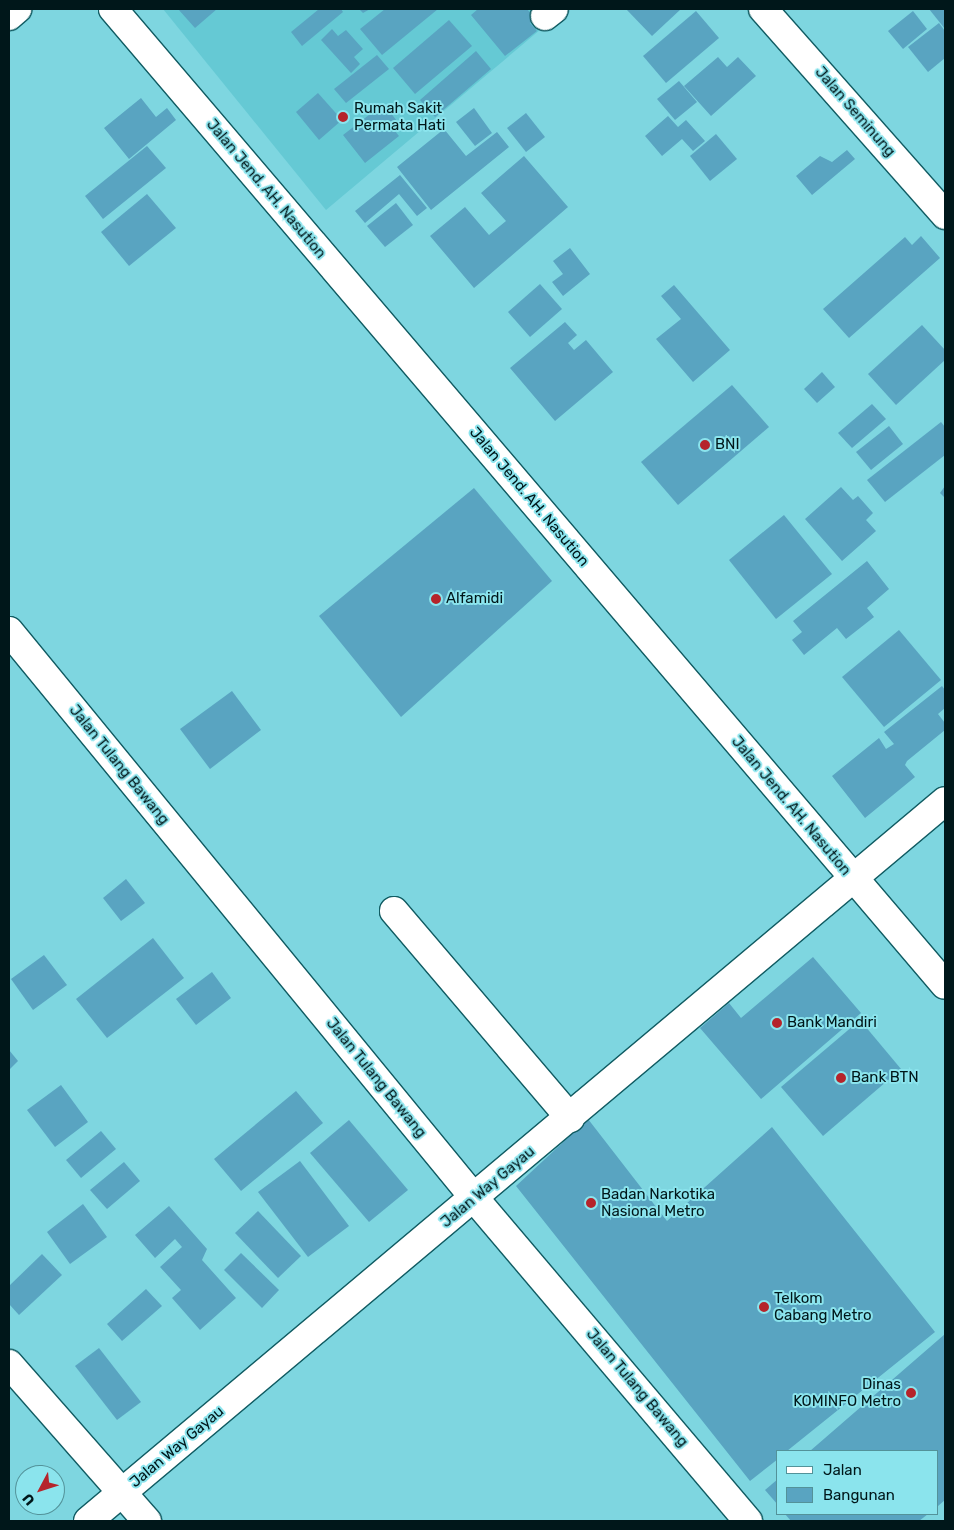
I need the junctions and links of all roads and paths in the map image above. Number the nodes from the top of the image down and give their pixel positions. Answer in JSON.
{"nodes":[{"id":1,"x":17,"y":9,"type":"edge"},
{"id":2,"x":113,"y":9,"type":"edge"},
{"id":3,"x":763,"y":9,"type":"edge"},
{"id":4,"x":9,"y":16,"type":"edge"},
{"id":5,"x":945,"y":215,"type":"edge"},
{"id":6,"x":9,"y":631,"type":"edge"},
{"id":7,"x":945,"y":801,"type":"edge"},
{"id":8,"x":854,"y":879,"type":"junction"},
{"id":9,"x":394,"y":911,"type":"dead end"},
{"id":10,"x":945,"y":986,"type":"edge"},
{"id":11,"x":570,"y":1118,"type":"junction"},
{"id":12,"x":475,"y":1198,"type":"junction"},
{"id":13,"x":9,"y":1364,"type":"edge"},
{"id":14,"x":121,"y":1494,"type":"junction"},
{"id":15,"x":88,"y":1521,"type":"edge"},
{"id":16,"x":147,"y":1521,"type":"edge"},
{"id":17,"x":748,"y":1521,"type":"edge"}],
"edges":[{"from":1,"to":4,"type":"main road"},
{"from":2,"to":8,"type":"main road","name":"Jalan Jend. AH. Nasution"},
{"from":3,"to":5,"type":"main road","name":"Jalan Seminung"},
{"from":6,"to":12,"type":"main road","name":"Jalan Tulang Bawang"},
{"from":7,"to":8,"type":"main road","name":"Jalan Way Gayau"},
{"from":8,"to":10,"type":"main road","name":"Jalan Jend. AH. Nasution"},
{"from":8,"to":11,"type":"main road","name":"Jalan Way Gayau"},
{"from":9,"to":11,"type":"main road"},
{"from":11,"to":12,"type":"main road","name":"Jalan Way Gayau"},
{"from":12,"to":14,"type":"main road","name":"Jalan Way Gayau"},
{"from":12,"to":17,"type":"main road","name":"Jalan Tulang Bawang"},
{"from":13,"to":14,"type":"main road"},
{"from":14,"to":15,"type":"main road","name":"Jalan Way Gayau"},
{"from":14,"to":16,"type":"main road"}]}
